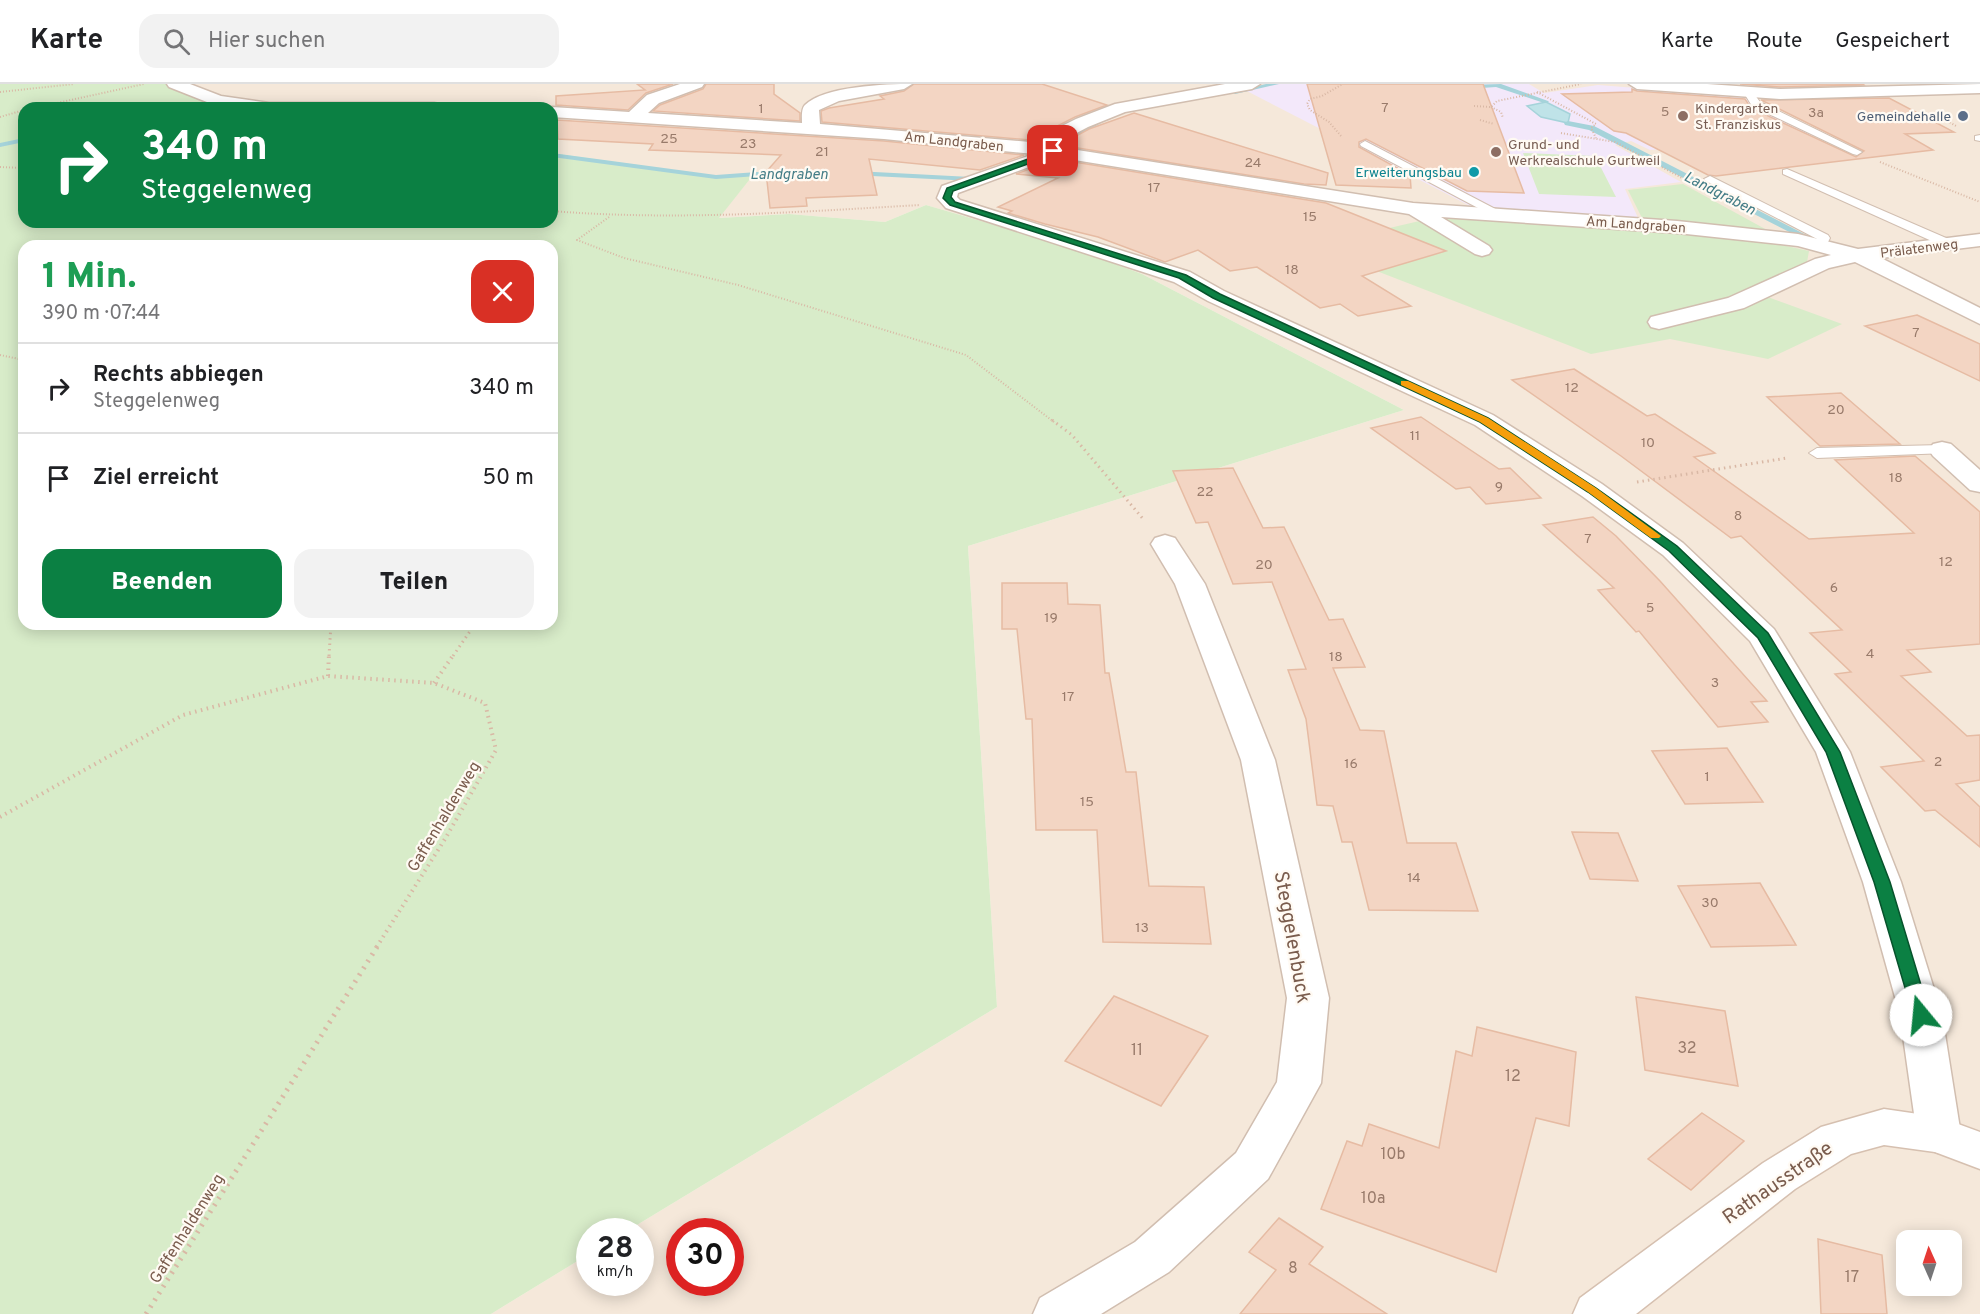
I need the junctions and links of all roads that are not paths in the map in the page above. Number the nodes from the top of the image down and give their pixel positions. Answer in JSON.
{"nodes":[{"id":1,"x":175,"y":84,"type":"edge"},
{"id":2,"x":696,"y":84,"type":"edge"},
{"id":3,"x":904,"y":84,"type":"edge"},
{"id":4,"x":1252,"y":84,"type":"edge"},
{"id":5,"x":1637,"y":84,"type":"edge"},
{"id":6,"x":1750,"y":88,"type":"edge"},
{"id":7,"x":1980,"y":88,"type":"edge"},
{"id":8,"x":386,"y":89,"type":"dead end"},
{"id":9,"x":231,"y":102,"type":"edge"},
{"id":10,"x":364,"y":102,"type":"edge"},
{"id":11,"x":558,"y":112,"type":"edge"},
{"id":12,"x":635,"y":116,"type":"junction"},
{"id":13,"x":811,"y":129,"type":"junction"},
{"id":14,"x":1365,"y":144,"type":"dead end"},
{"id":15,"x":1043,"y":150,"type":"junction"},
{"id":16,"x":1857,"y":152,"type":"road end"},
{"id":17,"x":1787,"y":172,"type":"dead end"},
{"id":18,"x":1710,"y":179,"type":"dead end"},
{"id":19,"x":1413,"y":208,"type":"junction"},
{"id":20,"x":1499,"y":215,"type":"junction"},
{"id":21,"x":1980,"y":240,"type":"edge"},
{"id":22,"x":1949,"y":244,"type":"junction"},
{"id":23,"x":1821,"y":245,"type":"junction"},
{"id":24,"x":1482,"y":250,"type":"dead end"},
{"id":25,"x":1858,"y":255,"type":"junction"},
{"id":26,"x":1980,"y":317,"type":"edge"},
{"id":27,"x":1659,"y":322,"type":"dead end"},
{"id":28,"x":1942,"y":450,"type":"joint"},
{"id":29,"x":1818,"y":453,"type":"road end"},
{"id":30,"x":1980,"y":484,"type":"edge"},
{"id":31,"x":1165,"y":544,"type":"road end"},
{"id":32,"x":1939,"y":1135,"type":"junction"},
{"id":33,"x":1980,"y":1151,"type":"edge"},
{"id":34,"x":1058,"y":1314,"type":"edge"},
{"id":35,"x":1598,"y":1314,"type":"edge"}],
"edges":[{"from":1,"to":9,"type":"street"},
{"from":2,"to":12,"type":"street"},
{"from":3,"to":13,"type":"street"},
{"from":4,"to":15,"type":"street"},
{"from":5,"to":6,"type":"street"},
{"from":6,"to":7,"type":"street"},
{"from":6,"to":16,"type":"lane"},
{"from":8,"to":10,"type":"street"},
{"from":11,"to":12,"type":"street","name":"Am Landgraben"},
{"from":12,"to":13,"type":"street","name":"Am Landgraben"},
{"from":13,"to":15,"type":"street","name":"Am Landgraben"},
{"from":14,"to":20,"type":"lane"},
{"from":15,"to":19,"type":"street","name":"Am Landgraben"},
{"from":15,"to":32,"type":"street"},
{"from":17,"to":22,"type":"lane"},
{"from":18,"to":23,"type":"lane"},
{"from":19,"to":20,"type":"street","name":"Am Landgraben"},
{"from":19,"to":24,"type":"street","name":"Am Landgraben"},
{"from":20,"to":23,"type":"street","name":"Am Landgraben"},
{"from":21,"to":22,"type":"street","name":"Prälatenweg"},
{"from":22,"to":25,"type":"street","name":"Prälatenweg"},
{"from":23,"to":25,"type":"street","name":"Am Landgraben"},
{"from":25,"to":26,"type":"street","name":"Am Landgraben"},
{"from":25,"to":27,"type":"street"},
{"from":28,"to":29,"type":"lane"},
{"from":28,"to":30,"type":"street"},
{"from":31,"to":34,"type":"street","name":"Steggelenbuck"},
{"from":32,"to":33,"type":"street","name":"Rathausstraße"},
{"from":32,"to":35,"type":"street","name":"Rathausstraße"}]}
